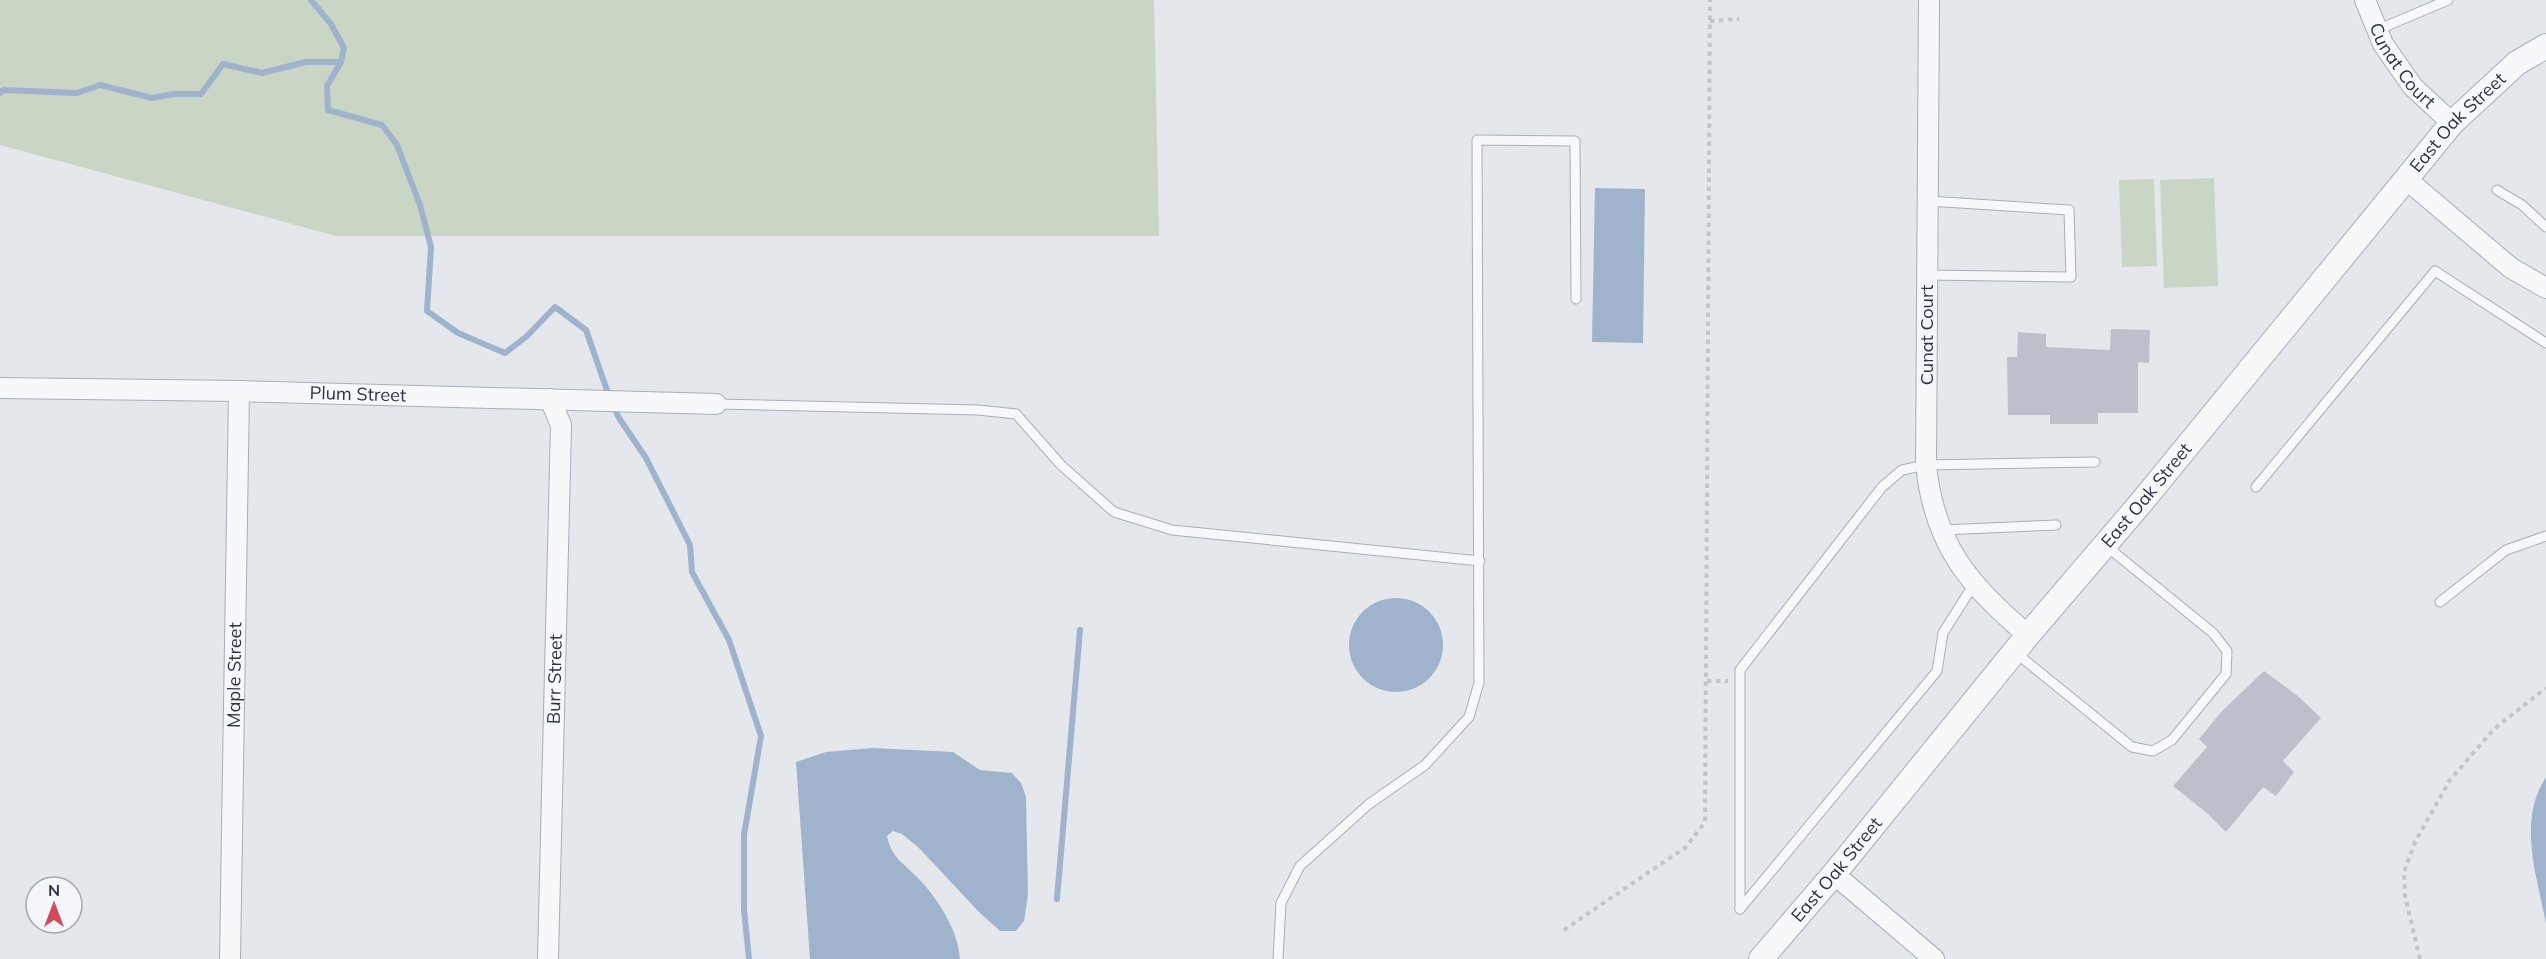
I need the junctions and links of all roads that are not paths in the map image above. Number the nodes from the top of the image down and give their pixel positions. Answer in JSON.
{"nodes":[{"id":1,"x":1929,"y":0,"type":"edge"},
{"id":2,"x":2365,"y":0,"type":"edge"},
{"id":3,"x":2448,"y":0,"type":"edge"},
{"id":4,"x":2378,"y":30,"type":"junction"},
{"id":5,"x":2546,"y":46,"type":"edge"},
{"id":6,"x":2452,"y":123,"type":"junction"},
{"id":7,"x":2406,"y":179,"type":"junction"},
{"id":8,"x":2497,"y":190,"type":"dead end"},
{"id":9,"x":1928,"y":201,"type":"junction"},
{"id":10,"x":2546,"y":227,"type":"edge"},
{"id":11,"x":1927,"y":275,"type":"junction"},
{"id":12,"x":2546,"y":288,"type":"edge"},
{"id":13,"x":1576,"y":299,"type":"dead end"},
{"id":14,"x":2546,"y":343,"type":"edge"},
{"id":15,"x":0,"y":388,"type":"edge"},
{"id":16,"x":239,"y":391,"type":"junction"},
{"id":17,"x":550,"y":399,"type":"junction"},
{"id":18,"x":716,"y":404,"type":"joint"},
{"id":19,"x":2095,"y":462,"type":"dead end"},
{"id":20,"x":1926,"y":465,"type":"junction"},
{"id":21,"x":2256,"y":487,"type":"dead end"},
{"id":22,"x":2055,"y":525,"type":"dead end"},
{"id":23,"x":1940,"y":530,"type":"junction"},
{"id":24,"x":2546,"y":536,"type":"edge"},
{"id":25,"x":2105,"y":545,"type":"junction"},
{"id":26,"x":1480,"y":561,"type":"junction"},
{"id":27,"x":1974,"y":584,"type":"junction"},
{"id":28,"x":2440,"y":602,"type":"dead end"},
{"id":29,"x":2021,"y":643,"type":"junction"},
{"id":30,"x":1834,"y":874,"type":"junction"},
{"id":31,"x":230,"y":959,"type":"edge"},
{"id":32,"x":548,"y":959,"type":"edge"},
{"id":33,"x":1278,"y":959,"type":"edge"},
{"id":34,"x":1761,"y":959,"type":"edge"},
{"id":35,"x":1934,"y":959,"type":"edge"}],
"edges":[{"from":1,"to":9,"type":"street","name":"Cunat Court"},
{"from":2,"to":4,"type":"street","name":"Cunat Court"},
{"from":3,"to":4,"type":"lane"},
{"from":4,"to":6,"type":"street","name":"Cunat Court"},
{"from":5,"to":6,"type":"street","name":"East Oak Street"},
{"from":6,"to":7,"type":"street","name":"East Oak Street"},
{"from":7,"to":12,"type":"street"},
{"from":7,"to":25,"type":"street","name":"East Oak Street"},
{"from":8,"to":10,"type":"lane"},
{"from":9,"to":11,"type":"street","name":"Cunat Court"},
{"from":9,"to":11,"type":"lane"},
{"from":11,"to":20,"type":"street","name":"Cunat Court"},
{"from":13,"to":26,"type":"lane"},
{"from":14,"to":21,"type":"lane"},
{"from":15,"to":16,"type":"street","name":"Plum Street"},
{"from":16,"to":17,"type":"street","name":"Plum Street"},
{"from":16,"to":31,"type":"street","name":"Maple Street"},
{"from":17,"to":18,"type":"street","name":"Plum Street"},
{"from":17,"to":32,"type":"street","name":"Burr Street"},
{"from":18,"to":26,"type":"lane"},
{"from":19,"to":20,"type":"lane"},
{"from":20,"to":23,"type":"street","name":"Cunat Court"},
{"from":20,"to":27,"type":"lane"},
{"from":22,"to":23,"type":"lane"},
{"from":23,"to":27,"type":"street","name":"Cunat Court"},
{"from":24,"to":28,"type":"lane"},
{"from":25,"to":29,"type":"street","name":"East Oak Street"},
{"from":25,"to":29,"type":"lane"},
{"from":26,"to":33,"type":"lane"},
{"from":27,"to":29,"type":"street","name":"Cunat Court"},
{"from":29,"to":30,"type":"street","name":"East Oak Street"},
{"from":30,"to":34,"type":"street","name":"East Oak Street"},
{"from":30,"to":35,"type":"street"}]}
